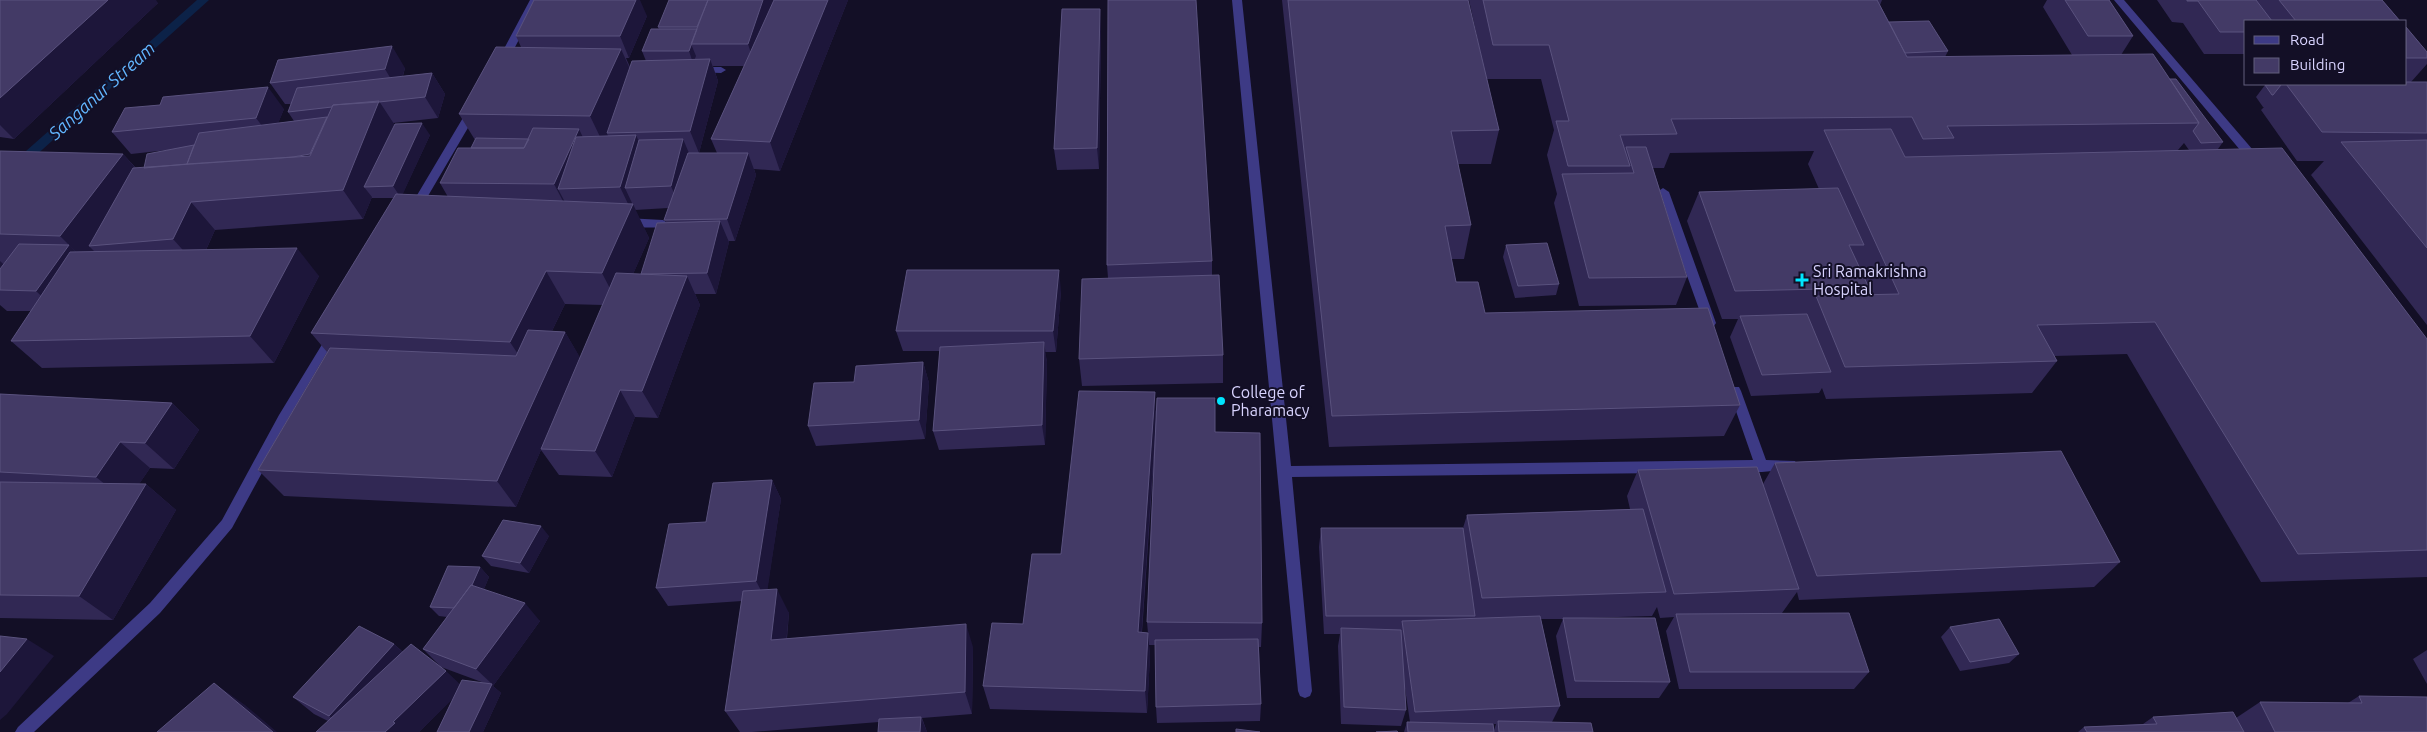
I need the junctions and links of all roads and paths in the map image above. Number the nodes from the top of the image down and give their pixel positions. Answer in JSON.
{"nodes":[{"id":1,"x":535,"y":0,"type":"edge"},
{"id":2,"x":1237,"y":0,"type":"edge"},
{"id":3,"x":2119,"y":0,"type":"edge"},
{"id":4,"x":682,"y":70,"type":"edge"},
{"id":5,"x":721,"y":70,"type":"dead end"},
{"id":6,"x":500,"y":72,"type":"edge"},
{"id":7,"x":479,"y":101,"type":"edge"},
{"id":8,"x":2260,"y":166,"type":"edge"},
{"id":9,"x":1663,"y":192,"type":"dead end"},
{"id":10,"x":412,"y":217,"type":"edge"},
{"id":11,"x":614,"y":222,"type":"edge"},
{"id":12,"x":663,"y":224,"type":"edge"},
{"id":13,"x":338,"y":328,"type":"edge"},
{"id":14,"x":1716,"y":338,"type":"edge"},
{"id":15,"x":1729,"y":375,"type":"edge"},
{"id":16,"x":1801,"y":465,"type":"edge"},
{"id":17,"x":1762,"y":466,"type":"junction"},
{"id":18,"x":1285,"y":472,"type":"junction"},
{"id":19,"x":1305,"y":691,"type":"dead end"},
{"id":20,"x":23,"y":732,"type":"edge"}],
"edges":[{"from":1,"to":6,"type":"street"},
{"from":2,"to":18,"type":"street"},
{"from":3,"to":8,"type":"street"},
{"from":4,"to":5,"type":"street"},
{"from":7,"to":10,"type":"street"},
{"from":9,"to":14,"type":"street"},
{"from":11,"to":12,"type":"street"},
{"from":13,"to":20,"type":"street"},
{"from":15,"to":17,"type":"street"},
{"from":16,"to":17,"type":"street"},
{"from":17,"to":18,"type":"street"},
{"from":18,"to":19,"type":"street"}]}
